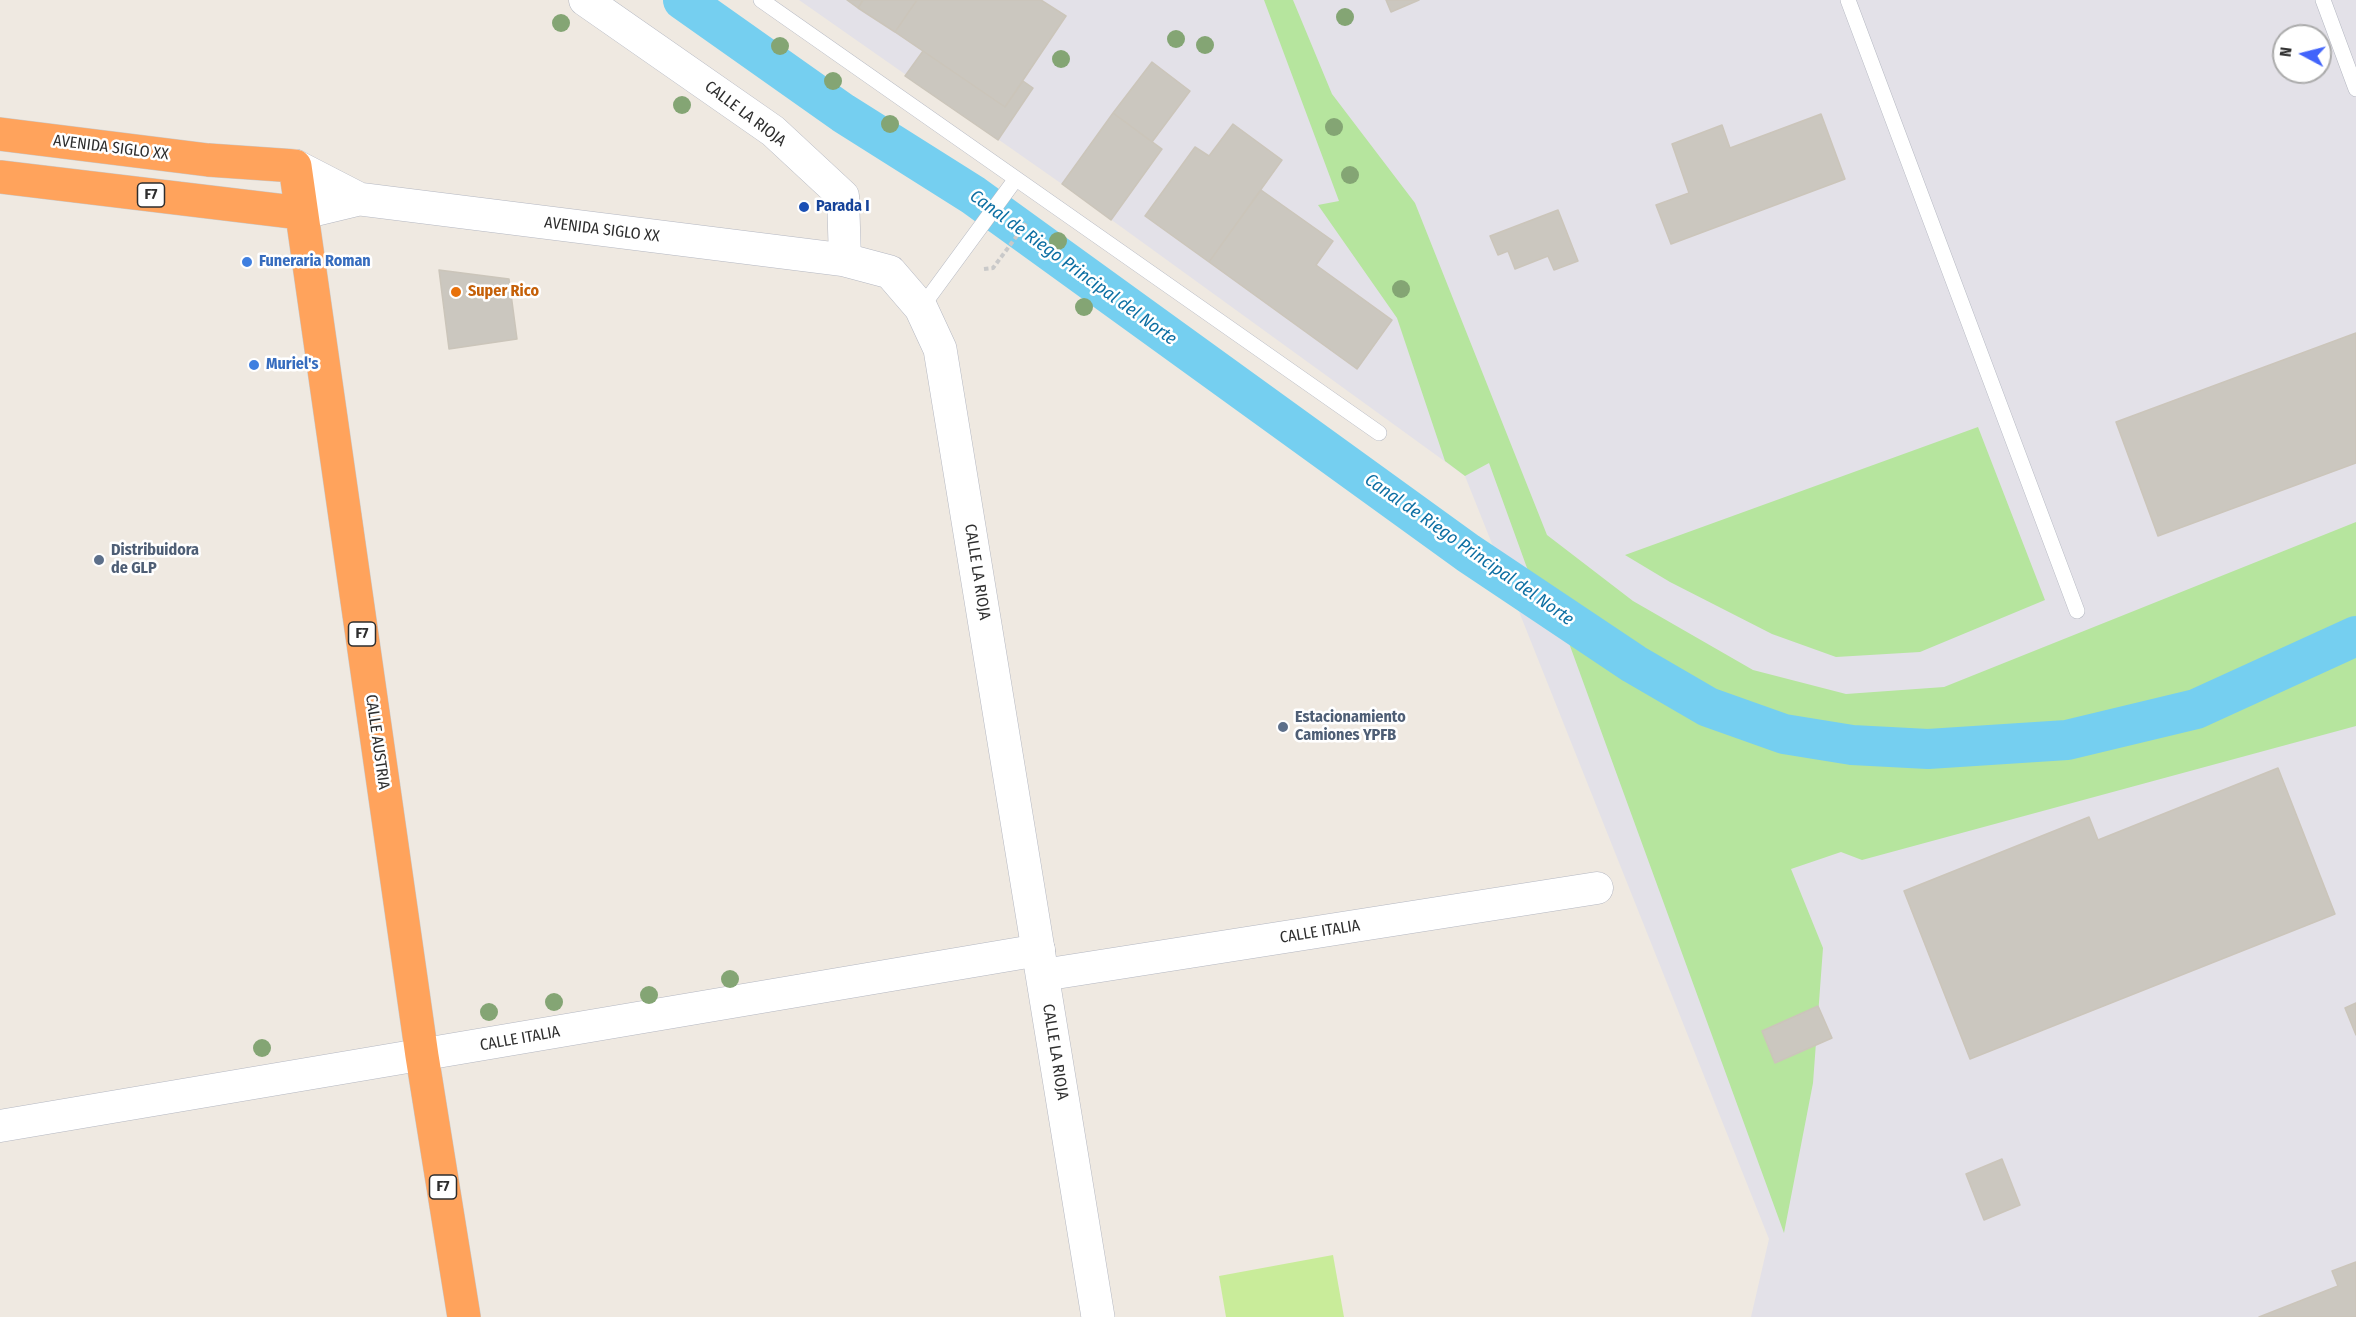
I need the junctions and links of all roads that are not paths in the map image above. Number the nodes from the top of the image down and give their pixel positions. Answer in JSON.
{"nodes":[{"id":1,"x":585,"y":0,"type":"edge"},
{"id":2,"x":761,"y":0,"type":"edge"},
{"id":3,"x":1848,"y":0,"type":"edge"},
{"id":4,"x":2323,"y":0,"type":"edge"},
{"id":5,"x":2356,"y":89,"type":"edge"},
{"id":6,"x":0,"y":135,"type":"edge"},
{"id":7,"x":295,"y":166,"type":"junction"},
{"id":8,"x":0,"y":177,"type":"edge"},
{"id":9,"x":1016,"y":180,"type":"junction"},
{"id":10,"x":359,"y":200,"type":"junction"},
{"id":11,"x":302,"y":213,"type":"junction"},
{"id":12,"x":845,"y":260,"type":"junction"},
{"id":13,"x":921,"y":308,"type":"junction"},
{"id":14,"x":1379,"y":433,"type":"dead end"},
{"id":15,"x":2077,"y":611,"type":"dead end"},
{"id":16,"x":1597,"y":888,"type":"dead end"},
{"id":17,"x":1041,"y":962,"type":"junction"},
{"id":18,"x":422,"y":1056,"type":"junction"},
{"id":19,"x":0,"y":1126,"type":"edge"},
{"id":20,"x":464,"y":1317,"type":"edge"},
{"id":21,"x":1098,"y":1317,"type":"edge"}],
"edges":[{"from":1,"to":12,"type":"street","name":"CALLE LA RIOJA"},
{"from":2,"to":9,"type":"lane"},
{"from":3,"to":15,"type":"lane"},
{"from":4,"to":5,"type":"lane"},
{"from":6,"to":7,"type":"highway","name":"AVENIDA SIGLO XX"},
{"from":7,"to":10,"type":"street","name":"AVENIDA SIGLO XX"},
{"from":7,"to":11,"type":"highway","name":"CALLE AUSTRIA","number":"F7"},
{"from":8,"to":11,"type":"highway","name":"AVENIDA SIGLO XX","number":"F7"},
{"from":9,"to":13,"type":"lane"},
{"from":9,"to":14,"type":"lane"},
{"from":10,"to":11,"type":"street","name":"AVENIDA SIGLO XX"},
{"from":10,"to":12,"type":"street","name":"AVENIDA SIGLO XX"},
{"from":11,"to":18,"type":"highway","name":"CALLE AUSTRIA","number":"F7"},
{"from":12,"to":13,"type":"street","name":"CALLE LA RIOJA"},
{"from":13,"to":17,"type":"street","name":"CALLE LA RIOJA"},
{"from":16,"to":17,"type":"street","name":"CALLE ITALIA"},
{"from":17,"to":18,"type":"street","name":"CALLE ITALIA"},
{"from":17,"to":21,"type":"street","name":"CALLE LA RIOJA"},
{"from":18,"to":19,"type":"street","name":"CALLE ITALIA"},
{"from":18,"to":20,"type":"highway","name":"CALLE AUSTRIA","number":"F7"}]}
